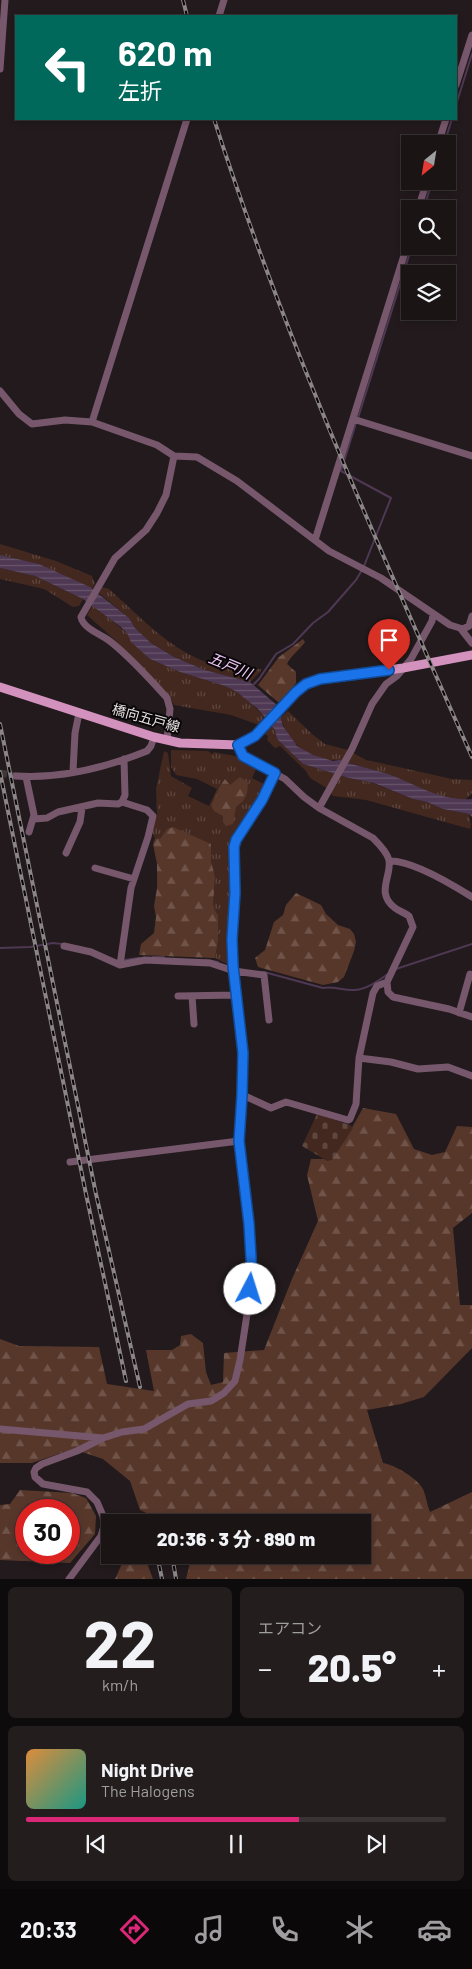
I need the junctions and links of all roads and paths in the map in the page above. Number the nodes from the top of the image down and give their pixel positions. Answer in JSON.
{"nodes":[{"id":1,"x":5,"y":0,"type":"edge"},
{"id":2,"x":224,"y":0,"type":"edge"},
{"id":3,"x":219,"y":15,"type":"edge"},
{"id":4,"x":472,"y":35,"type":"edge"},
{"id":5,"x":0,"y":69,"type":"edge"},
{"id":6,"x":457,"y":83,"type":"edge"},
{"id":7,"x":187,"y":120,"type":"edge"},
{"id":8,"x":446,"y":120,"type":"edge"},
{"id":9,"x":441,"y":135,"type":"edge"},
{"id":10,"x":404,"y":255,"type":"edge"},
{"id":11,"x":0,"y":391,"type":"edge"},
{"id":12,"x":354,"y":419,"type":"junction"},
{"id":13,"x":92,"y":422,"type":"junction"},
{"id":14,"x":174,"y":456,"type":"junction"},
{"id":15,"x":472,"y":456,"type":"edge"},
{"id":16,"x":315,"y":540,"type":"junction"},
{"id":17,"x":433,"y":614,"type":"junction"},
{"id":18,"x":472,"y":616,"type":"edge"},
{"id":19,"x":461,"y":629,"type":"junction"},
{"id":20,"x":472,"y":643,"type":"edge"},
{"id":21,"x":472,"y":655,"type":"edge"},
{"id":22,"x":403,"y":668,"type":"junction"},
{"id":23,"x":0,"y":687,"type":"edge"},
{"id":24,"x":79,"y":713,"type":"junction"},
{"id":25,"x":154,"y":737,"type":"junction"},
{"id":26,"x":167,"y":740,"type":"junction"},
{"id":27,"x":238,"y":745,"type":"junction"},
{"id":28,"x":124,"y":758,"type":"junction"},
{"id":29,"x":73,"y":771,"type":"junction"},
{"id":30,"x":275,"y":773,"type":"junction"},
{"id":31,"x":16,"y":776,"type":"tunnel mouth"},
{"id":32,"x":26,"y":776,"type":"junction"},
{"id":33,"x":122,"y":802,"type":"junction"},
{"id":34,"x":82,"y":808,"type":"junction"},
{"id":35,"x":319,"y":808,"type":"junction"},
{"id":36,"x":34,"y":819,"type":"junction"},
{"id":37,"x":29,"y":832,"type":"dead end"},
{"id":38,"x":66,"y":854,"type":"dead end"},
{"id":39,"x":389,"y":861,"type":"junction"},
{"id":40,"x":94,"y":868,"type":"dead end"},
{"id":41,"x":134,"y":879,"type":"junction"},
{"id":42,"x":472,"y":897,"type":"edge"},
{"id":43,"x":64,"y":946,"type":"dead end"},
{"id":44,"x":120,"y":965,"type":"junction"},
{"id":45,"x":234,"y":971,"type":"junction"},
{"id":46,"x":470,"y":974,"type":"dead end"},
{"id":47,"x":387,"y":982,"type":"junction"},
{"id":48,"x":236,"y":995,"type":"junction"},
{"id":49,"x":178,"y":996,"type":"dead end"},
{"id":50,"x":192,"y":996,"type":"junction"},
{"id":51,"x":459,"y":1013,"type":"junction"},
{"id":52,"x":472,"y":1017,"type":"edge"},
{"id":53,"x":269,"y":1020,"type":"dead end"},
{"id":54,"x":194,"y":1024,"type":"dead end"},
{"id":55,"x":358,"y":1058,"type":"junction"},
{"id":56,"x":472,"y":1076,"type":"edge"},
{"id":57,"x":242,"y":1095,"type":"junction"},
{"id":58,"x":239,"y":1141,"type":"junction"},
{"id":59,"x":70,"y":1162,"type":"dead end"},
{"id":60,"x":0,"y":1429,"type":"edge"},
{"id":61,"x":103,"y":1438,"type":"junction"},
{"id":62,"x":70,"y":1579,"type":"edge"}],
"edges":[{"from":1,"to":5,"type":"street"},
{"from":2,"to":3,"type":"street"},
{"from":4,"to":6,"type":"street"},
{"from":7,"to":13,"type":"street"},
{"from":8,"to":9,"type":"street"},
{"from":10,"to":12,"type":"street"},
{"from":11,"to":13,"type":"street"},
{"from":12,"to":15,"type":"street"},
{"from":12,"to":16,"type":"street"},
{"from":13,"to":14,"type":"street"},
{"from":14,"to":16,"type":"street"},
{"from":14,"to":26,"type":"street"},
{"from":16,"to":17,"type":"street"},
{"from":17,"to":19,"type":"street"},
{"from":17,"to":22,"type":"street"},
{"from":18,"to":19,"type":"street"},
{"from":19,"to":20,"type":"street"},
{"from":21,"to":22,"type":"main road"},
{"from":22,"to":27,"type":"main road"},
{"from":22,"to":35,"type":"street"},
{"from":23,"to":24,"type":"main road","name":"橋向五戸線"},
{"from":24,"to":25,"type":"main road","name":"橋向五戸線"},
{"from":24,"to":29,"type":"street"},
{"from":25,"to":26,"type":"main road","name":"橋向五戸線"},
{"from":25,"to":28,"type":"street"},
{"from":26,"to":27,"type":"main road","name":"橋向五戸線"},
{"from":27,"to":30,"type":"street"},
{"from":28,"to":29,"type":"street"},
{"from":28,"to":33,"type":"street"},
{"from":29,"to":32,"type":"street"},
{"from":30,"to":35,"type":"street"},
{"from":30,"to":45,"type":"street"},
{"from":31,"to":32,"type":"street"},
{"from":32,"to":36,"type":"street"},
{"from":33,"to":34,"type":"street"},
{"from":33,"to":41,"type":"street"},
{"from":34,"to":36,"type":"street"},
{"from":34,"to":38,"type":"street"},
{"from":35,"to":39,"type":"street"},
{"from":36,"to":37,"type":"street"},
{"from":39,"to":42,"type":"street"},
{"from":39,"to":47,"type":"street"},
{"from":40,"to":41,"type":"street"},
{"from":41,"to":44,"type":"street"},
{"from":43,"to":44,"type":"street"},
{"from":44,"to":45,"type":"street"},
{"from":45,"to":48,"type":"street"},
{"from":45,"to":53,"type":"street"},
{"from":46,"to":51,"type":"street"},
{"from":47,"to":51,"type":"street"},
{"from":47,"to":55,"type":"street"},
{"from":48,"to":50,"type":"street"},
{"from":48,"to":57,"type":"street"},
{"from":49,"to":50,"type":"street"},
{"from":50,"to":54,"type":"street"},
{"from":51,"to":52,"type":"street"},
{"from":55,"to":56,"type":"street"},
{"from":55,"to":57,"type":"street"},
{"from":57,"to":58,"type":"street"},
{"from":58,"to":59,"type":"street"},
{"from":58,"to":61,"type":"street"},
{"from":60,"to":61,"type":"street"},
{"from":61,"to":62,"type":"street"}]}
